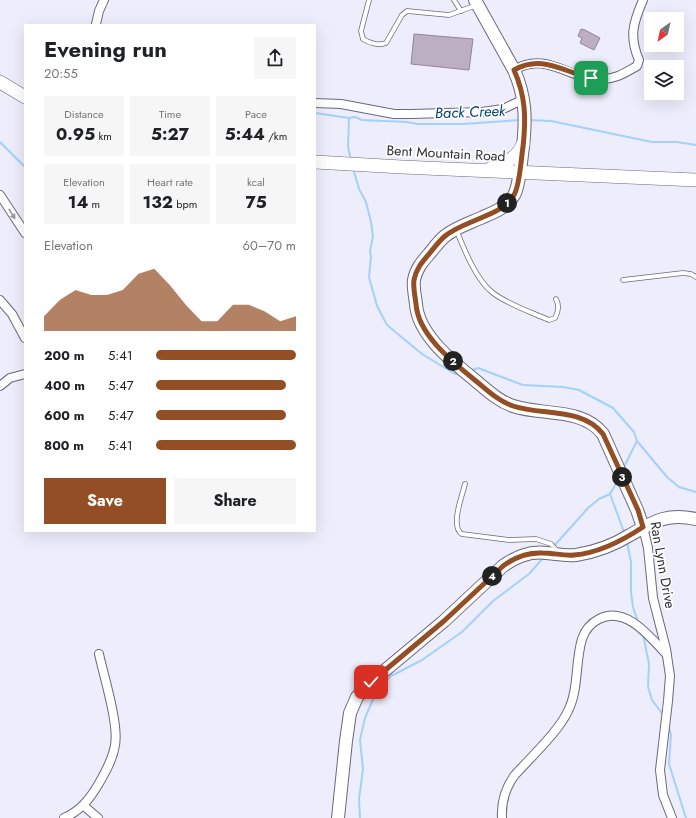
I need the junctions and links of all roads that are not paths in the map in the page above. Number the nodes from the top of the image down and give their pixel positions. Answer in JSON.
{"nodes":[{"id":1,"x":104,"y":0,"type":"edge"},
{"id":2,"x":369,"y":0,"type":"edge"},
{"id":3,"x":454,"y":0,"type":"edge"},
{"id":4,"x":643,"y":0,"type":"edge"},
{"id":5,"x":476,"y":2,"type":"edge"},
{"id":6,"x":461,"y":11,"type":"junction"},
{"id":7,"x":96,"y":24,"type":"edge"},
{"id":8,"x":514,"y":70,"type":"junction"},
{"id":9,"x":0,"y":73,"type":"edge"},
{"id":10,"x":0,"y":82,"type":"edge"},
{"id":11,"x":24,"y":87,"type":"edge"},
{"id":12,"x":24,"y":96,"type":"edge"},
{"id":13,"x":524,"y":100,"type":"junction"},
{"id":14,"x":316,"y":103,"type":"edge"},
{"id":15,"x":523,"y":144,"type":"junction"},
{"id":16,"x":316,"y":162,"type":"edge"},
{"id":17,"x":484,"y":171,"type":"junction"},
{"id":18,"x":520,"y":172,"type":"junction"},
{"id":19,"x":696,"y":180,"type":"edge"},
{"id":20,"x":0,"y":195,"type":"edge"},
{"id":21,"x":456,"y":229,"type":"junction"},
{"id":22,"x":24,"y":231,"type":"edge"},
{"id":23,"x":696,"y":278,"type":"edge"},
{"id":24,"x":623,"y":280,"type":"dead end"},
{"id":25,"x":556,"y":299,"type":"dead end"},
{"id":26,"x":0,"y":300,"type":"edge"},
{"id":27,"x":24,"y":336,"type":"edge"},
{"id":28,"x":24,"y":374,"type":"edge"},
{"id":29,"x":0,"y":386,"type":"edge"},
{"id":30,"x":465,"y":484,"type":"dead end"},
{"id":31,"x":696,"y":519,"type":"edge"},
{"id":32,"x":643,"y":527,"type":"junction"},
{"id":33,"x":561,"y":555,"type":"junction"},
{"id":34,"x":99,"y":654,"type":"dead end"},
{"id":35,"x":667,"y":655,"type":"junction"},
{"id":36,"x":84,"y":806,"type":"junction"},
{"id":37,"x":64,"y":818,"type":"edge"},
{"id":38,"x":98,"y":818,"type":"edge"},
{"id":39,"x":338,"y":818,"type":"edge"},
{"id":40,"x":502,"y":818,"type":"edge"},
{"id":41,"x":672,"y":818,"type":"edge"}],
"edges":[{"from":1,"to":7,"type":"street"},
{"from":2,"to":6,"type":"lane"},
{"from":3,"to":6,"type":"lane"},
{"from":4,"to":8,"type":"street"},
{"from":5,"to":6,"type":"lane"},
{"from":5,"to":8,"type":"street","name":"Ran Lynn Drive"},
{"from":8,"to":13,"type":"street","name":"Ran Lynn Drive"},
{"from":9,"to":11,"type":"main road"},
{"from":10,"to":12,"type":"main road"},
{"from":13,"to":14,"type":"street"},
{"from":13,"to":15,"type":"street","name":"Ran Lynn Drive"},
{"from":15,"to":17,"type":"main road"},
{"from":15,"to":18,"type":"street","name":"Ran Lynn Drive"},
{"from":16,"to":17,"type":"main road","name":"Bent Mountain Road"},
{"from":17,"to":18,"type":"main road","name":"Bent Mountain Road"},
{"from":18,"to":19,"type":"main road","name":"Bent Mountain Road"},
{"from":18,"to":21,"type":"street","name":"Ran Lynn Drive"},
{"from":20,"to":22,"type":"street","one_way":true},
{"from":21,"to":25,"type":"lane"},
{"from":21,"to":32,"type":"street","name":"Ran Lynn Drive"},
{"from":23,"to":24,"type":"lane"},
{"from":26,"to":27,"type":"street"},
{"from":28,"to":29,"type":"street"},
{"from":30,"to":33,"type":"lane"},
{"from":31,"to":32,"type":"street"},
{"from":32,"to":33,"type":"street"},
{"from":32,"to":35,"type":"street","name":"Ran Lynn Drive"},
{"from":33,"to":39,"type":"street"},
{"from":34,"to":36,"type":"street"},
{"from":35,"to":40,"type":"street"},
{"from":35,"to":41,"type":"street","name":"Ran Lynn Drive"},
{"from":36,"to":37,"type":"street"},
{"from":36,"to":38,"type":"street"}]}
